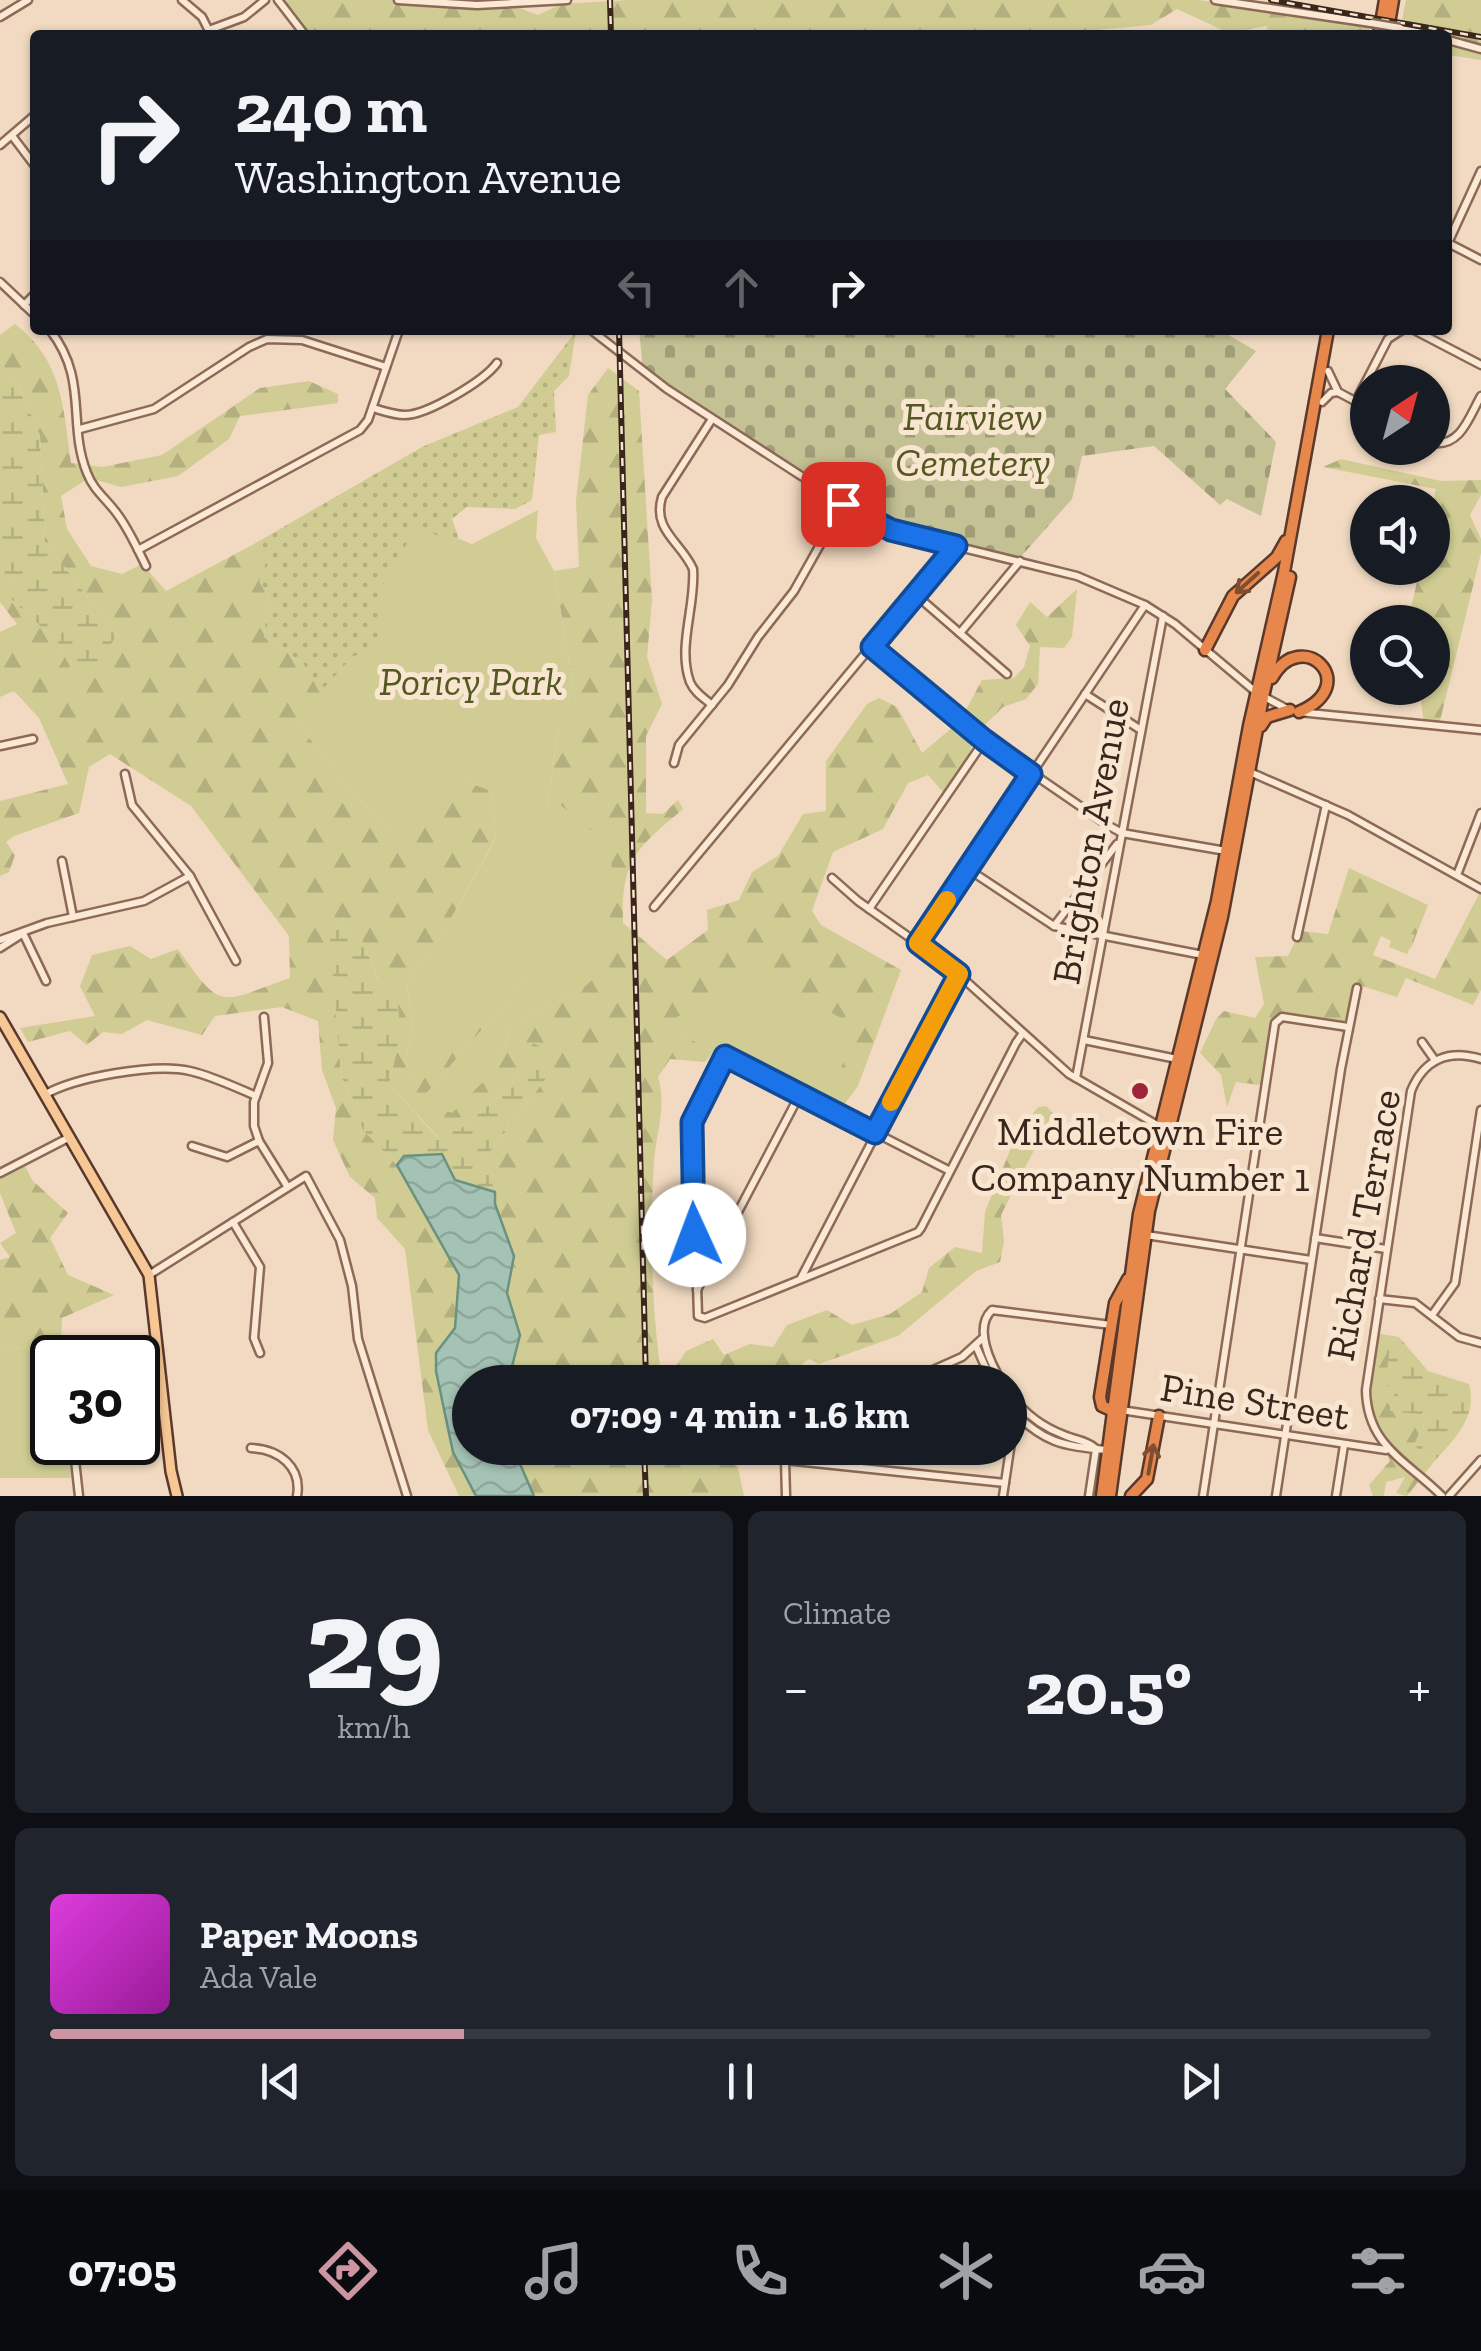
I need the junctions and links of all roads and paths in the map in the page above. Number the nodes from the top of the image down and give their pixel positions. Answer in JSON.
{"nodes":[{"id":1,"x":28,"y":0,"type":"edge"},
{"id":2,"x":182,"y":0,"type":"edge"},
{"id":3,"x":265,"y":0,"type":"edge"},
{"id":4,"x":278,"y":0,"type":"edge"},
{"id":5,"x":398,"y":0,"type":"edge"},
{"id":6,"x":567,"y":0,"type":"edge"},
{"id":7,"x":1215,"y":0,"type":"edge"},
{"id":8,"x":1391,"y":1,"type":"edge"},
{"id":9,"x":0,"y":17,"type":"edge"},
{"id":10,"x":209,"y":30,"type":"edge"},
{"id":11,"x":214,"y":30,"type":"edge"},
{"id":12,"x":300,"y":30,"type":"edge"},
{"id":13,"x":1380,"y":30,"type":"edge"},
{"id":14,"x":1388,"y":30,"type":"edge"},
{"id":15,"x":1409,"y":30,"type":"edge"},
{"id":16,"x":1452,"y":41,"type":"edge"},
{"id":17,"x":1481,"y":49,"type":"edge"},
{"id":18,"x":30,"y":120,"type":"edge"},
{"id":19,"x":13,"y":137,"type":"junction"},
{"id":20,"x":0,"y":145,"type":"edge"},
{"id":21,"x":30,"y":159,"type":"edge"},
{"id":22,"x":1481,"y":170,"type":"edge"},
{"id":23,"x":1452,"y":234,"type":"edge"},
{"id":24,"x":1452,"y":245,"type":"edge"},
{"id":25,"x":1481,"y":260,"type":"edge"},
{"id":26,"x":0,"y":282,"type":"edge"},
{"id":27,"x":30,"y":299,"type":"edge"},
{"id":28,"x":24,"y":305,"type":"junction"},
{"id":29,"x":30,"y":310,"type":"edge"},
{"id":30,"x":54,"y":335,"type":"edge"},
{"id":31,"x":396,"y":335,"type":"edge"},
{"id":32,"x":597,"y":335,"type":"edge"},
{"id":33,"x":1331,"y":335,"type":"edge"},
{"id":34,"x":1332,"y":335,"type":"edge"},
{"id":35,"x":1394,"y":335,"type":"edge"},
{"id":36,"x":1424,"y":335,"type":"edge"},
{"id":37,"x":497,"y":363,"type":"dead end"},
{"id":38,"x":1375,"y":365,"type":"edge"},
{"id":39,"x":1481,"y":365,"type":"edge"},
{"id":40,"x":386,"y":367,"type":"junction"},
{"id":41,"x":1328,"y":372,"type":"junction"},
{"id":42,"x":1338,"y":392,"type":"junction"},
{"id":43,"x":1481,"y":396,"type":"edge"},
{"id":44,"x":1350,"y":398,"type":"edge"},
{"id":45,"x":1322,"y":402,"type":"junction"},
{"id":46,"x":373,"y":408,"type":"junction"},
{"id":47,"x":712,"y":419,"type":"junction"},
{"id":48,"x":80,"y":430,"type":"junction"},
{"id":49,"x":1450,"y":442,"type":"edge"},
{"id":50,"x":843,"y":504,"type":"junction"},
{"id":51,"x":1294,"y":521,"type":"junction"},
{"id":52,"x":956,"y":546,"type":"junction"},
{"id":53,"x":138,"y":550,"type":"junction"},
{"id":54,"x":1020,"y":560,"type":"junction"},
{"id":55,"x":146,"y":566,"type":"dead end"},
{"id":56,"x":916,"y":595,"type":"junction"},
{"id":57,"x":1145,"y":605,"type":"junction"},
{"id":58,"x":1164,"y":616,"type":"junction"},
{"id":59,"x":960,"y":633,"type":"junction"},
{"id":60,"x":872,"y":647,"type":"junction"},
{"id":61,"x":1206,"y":650,"type":"junction"},
{"id":62,"x":1008,"y":674,"type":"dead end"},
{"id":63,"x":1085,"y":694,"type":"junction"},
{"id":64,"x":1260,"y":695,"type":"junction"},
{"id":65,"x":712,"y":706,"type":"junction"},
{"id":66,"x":1294,"y":711,"type":"junction"},
{"id":67,"x":1141,"y":730,"type":"junction"},
{"id":68,"x":1481,"y":730,"type":"edge"},
{"id":69,"x":1257,"y":731,"type":"junction"},
{"id":70,"x":33,"y":738,"type":"dead end"},
{"id":71,"x":984,"y":740,"type":"junction"},
{"id":72,"x":0,"y":746,"type":"edge"},
{"id":73,"x":674,"y":763,"type":"dead end"},
{"id":74,"x":1250,"y":772,"type":"junction"},
{"id":75,"x":124,"y":774,"type":"dead end"},
{"id":76,"x":1031,"y":774,"type":"junction"},
{"id":77,"x":1326,"y":805,"type":"junction"},
{"id":78,"x":1481,"y":813,"type":"edge"},
{"id":79,"x":1121,"y":837,"type":"junction"},
{"id":80,"x":1226,"y":851,"type":"junction"},
{"id":81,"x":62,"y":861,"type":"dead end"},
{"id":82,"x":968,"y":869,"type":"junction"},
{"id":83,"x":1457,"y":875,"type":"junction"},
{"id":84,"x":190,"y":876,"type":"junction"},
{"id":85,"x":832,"y":878,"type":"dead end"},
{"id":86,"x":1481,"y":889,"type":"edge"},
{"id":87,"x":654,"y":908,"type":"dead end"},
{"id":88,"x":869,"y":909,"type":"junction"},
{"id":89,"x":73,"y":917,"type":"junction"},
{"id":90,"x":1054,"y":926,"type":"junction"},
{"id":91,"x":23,"y":934,"type":"junction"},
{"id":92,"x":1103,"y":937,"type":"junction"},
{"id":93,"x":1297,"y":937,"type":"dead end"},
{"id":94,"x":0,"y":940,"type":"edge"},
{"id":95,"x":918,"y":943,"type":"junction"},
{"id":96,"x":0,"y":948,"type":"edge"},
{"id":97,"x":1203,"y":956,"type":"junction"},
{"id":98,"x":236,"y":960,"type":"dead end"},
{"id":99,"x":959,"y":974,"type":"junction"},
{"id":100,"x":46,"y":981,"type":"dead end"},
{"id":101,"x":1356,"y":988,"type":"dead end"},
{"id":102,"x":0,"y":1017,"type":"edge"},
{"id":103,"x":264,"y":1017,"type":"dead end"},
{"id":104,"x":1348,"y":1027,"type":"junction"},
{"id":105,"x":1024,"y":1032,"type":"junction"},
{"id":106,"x":1084,"y":1040,"type":"junction"},
{"id":107,"x":1422,"y":1042,"type":"dead end"},
{"id":108,"x":1481,"y":1058,"type":"edge"},
{"id":109,"x":1176,"y":1059,"type":"junction"},
{"id":110,"x":1434,"y":1059,"type":"junction"},
{"id":111,"x":1076,"y":1078,"type":"junction"},
{"id":112,"x":800,"y":1094,"type":"junction"},
{"id":113,"x":44,"y":1095,"type":"junction"},
{"id":114,"x":256,"y":1096,"type":"junction"},
{"id":115,"x":1481,"y":1110,"type":"edge"},
{"id":116,"x":1159,"y":1126,"type":"junction"},
{"id":117,"x":875,"y":1133,"type":"junction"},
{"id":118,"x":68,"y":1138,"type":"junction"},
{"id":119,"x":259,"y":1141,"type":"junction"},
{"id":120,"x":192,"y":1146,"type":"dead end"},
{"id":121,"x":950,"y":1171,"type":"junction"},
{"id":122,"x":0,"y":1173,"type":"edge"},
{"id":123,"x":287,"y":1186,"type":"junction"},
{"id":124,"x":233,"y":1222,"type":"junction"},
{"id":125,"x":1145,"y":1235,"type":"junction"},
{"id":126,"x":1316,"y":1238,"type":"junction"},
{"id":127,"x":1240,"y":1249,"type":"junction"},
{"id":128,"x":1386,"y":1250,"type":"junction"},
{"id":129,"x":1311,"y":1260,"type":"junction"},
{"id":130,"x":148,"y":1275,"type":"junction"},
{"id":131,"x":1129,"y":1278,"type":"junction"},
{"id":132,"x":801,"y":1279,"type":"junction"},
{"id":133,"x":696,"y":1290,"type":"junction"},
{"id":134,"x":1379,"y":1299,"type":"junction"},
{"id":135,"x":1432,"y":1315,"type":"junction"},
{"id":136,"x":1112,"y":1325,"type":"junction"},
{"id":137,"x":156,"y":1335,"type":"edge"},
{"id":138,"x":985,"y":1336,"type":"junction"},
{"id":139,"x":1481,"y":1342,"type":"edge"},
{"id":140,"x":976,"y":1346,"type":"junction"},
{"id":141,"x":260,"y":1353,"type":"dead end"},
{"id":142,"x":948,"y":1365,"type":"edge"},
{"id":143,"x":984,"y":1365,"type":"edge"},
{"id":144,"x":996,"y":1365,"type":"edge"},
{"id":145,"x":160,"y":1372,"type":"edge"},
{"id":146,"x":1118,"y":1411,"type":"junction"},
{"id":147,"x":1159,"y":1416,"type":"junction"},
{"id":148,"x":1027,"y":1418,"type":"edge"},
{"id":149,"x":1214,"y":1425,"type":"junction"},
{"id":150,"x":1285,"y":1436,"type":"junction"},
{"id":151,"x":1344,"y":1445,"type":"junction"},
{"id":152,"x":251,"y":1448,"type":"dead end"},
{"id":153,"x":1101,"y":1450,"type":"junction"},
{"id":154,"x":1387,"y":1450,"type":"junction"},
{"id":155,"x":1481,"y":1460,"type":"edge"},
{"id":156,"x":75,"y":1465,"type":"edge"},
{"id":157,"x":784,"y":1465,"type":"edge"},
{"id":158,"x":830,"y":1465,"type":"edge"},
{"id":159,"x":1009,"y":1465,"type":"edge"},
{"id":160,"x":1005,"y":1484,"type":"junction"},
{"id":161,"x":78,"y":1496,"type":"edge"},
{"id":162,"x":177,"y":1496,"type":"edge"},
{"id":163,"x":297,"y":1496,"type":"edge"},
{"id":164,"x":407,"y":1496,"type":"edge"},
{"id":165,"x":786,"y":1496,"type":"edge"},
{"id":166,"x":1004,"y":1496,"type":"edge"},
{"id":167,"x":1090,"y":1496,"type":"edge"},
{"id":168,"x":1102,"y":1496,"type":"edge"},
{"id":169,"x":1110,"y":1496,"type":"edge"},
{"id":170,"x":1131,"y":1496,"type":"edge"},
{"id":171,"x":1203,"y":1496,"type":"edge"},
{"id":172,"x":1276,"y":1496,"type":"edge"},
{"id":173,"x":1336,"y":1496,"type":"edge"},
{"id":174,"x":1446,"y":1496,"type":"edge"}],
"edges":[{"from":1,"to":9,"type":"street"},
{"from":2,"to":10,"type":"street"},
{"from":3,"to":11,"type":"street"},
{"from":4,"to":12,"type":"street"},
{"from":5,"to":6,"type":"street"},
{"from":7,"to":15,"type":"street","bridge":true},
{"from":8,"to":13,"type":"highway"},
{"from":8,"to":14,"type":"highway"},
{"from":16,"to":17,"type":"street"},
{"from":18,"to":19,"type":"street"},
{"from":19,"to":20,"type":"street"},
{"from":19,"to":21,"type":"street"},
{"from":22,"to":23,"type":"street"},
{"from":24,"to":25,"type":"street"},
{"from":26,"to":28,"type":"street"},
{"from":27,"to":28,"type":"street"},
{"from":28,"to":29,"type":"street"},
{"from":30,"to":48,"type":"street"},
{"from":31,"to":40,"type":"street"},
{"from":32,"to":47,"type":"street"},
{"from":33,"to":51,"type":"highway"},
{"from":34,"to":41,"type":"highway"},
{"from":35,"to":38,"type":"street"},
{"from":36,"to":39,"type":"street"},
{"from":37,"to":46,"type":"street"},
{"from":40,"to":46,"type":"street"},
{"from":40,"to":48,"type":"street"},
{"from":41,"to":42,"type":"street"},
{"from":41,"to":45,"type":"highway"},
{"from":42,"to":44,"type":"street"},
{"from":42,"to":45,"type":"street"},
{"from":43,"to":49,"type":"street"},
{"from":45,"to":64,"type":"highway"},
{"from":46,"to":53,"type":"street"},
{"from":47,"to":50,"type":"street"},
{"from":47,"to":65,"type":"street"},
{"from":48,"to":53,"type":"street"},
{"from":50,"to":52,"type":"street"},
{"from":50,"to":65,"type":"street"},
{"from":51,"to":61,"type":"highway","one_way":true},
{"from":51,"to":64,"type":"highway"},
{"from":52,"to":54,"type":"street"},
{"from":52,"to":56,"type":"street"},
{"from":53,"to":55,"type":"street"},
{"from":54,"to":57,"type":"street"},
{"from":54,"to":59,"type":"street"},
{"from":56,"to":59,"type":"street"},
{"from":56,"to":60,"type":"street"},
{"from":57,"to":58,"type":"street"},
{"from":57,"to":63,"type":"street"},
{"from":58,"to":61,"type":"street"},
{"from":58,"to":67,"type":"street","name":"Brighton Avenue"},
{"from":59,"to":62,"type":"street"},
{"from":60,"to":71,"type":"street"},
{"from":60,"to":87,"type":"street"},
{"from":61,"to":64,"type":"street"},
{"from":63,"to":67,"type":"street"},
{"from":63,"to":76,"type":"street"},
{"from":64,"to":66,"type":"street"},
{"from":64,"to":66,"type":"highway"},
{"from":64,"to":69,"type":"highway"},
{"from":64,"to":80,"type":"highway"},
{"from":65,"to":73,"type":"street"},
{"from":66,"to":68,"type":"street"},
{"from":66,"to":69,"type":"highway"},
{"from":67,"to":79,"type":"street","name":"Brighton Avenue"},
{"from":69,"to":74,"type":"highway"},
{"from":70,"to":72,"type":"street"},
{"from":71,"to":76,"type":"street"},
{"from":71,"to":88,"type":"street"},
{"from":74,"to":77,"type":"street"},
{"from":74,"to":125,"type":"highway"},
{"from":75,"to":84,"type":"street"},
{"from":76,"to":79,"type":"street"},
{"from":76,"to":82,"type":"street"},
{"from":77,"to":83,"type":"street"},
{"from":77,"to":93,"type":"street"},
{"from":78,"to":83,"type":"street"},
{"from":79,"to":80,"type":"street"},
{"from":79,"to":90,"type":"street"},
{"from":79,"to":92,"type":"street","name":"Brighton Avenue"},
{"from":80,"to":97,"type":"highway"},
{"from":81,"to":89,"type":"street"},
{"from":82,"to":90,"type":"street"},
{"from":82,"to":95,"type":"street"},
{"from":83,"to":86,"type":"street"},
{"from":84,"to":89,"type":"street"},
{"from":84,"to":98,"type":"street"},
{"from":85,"to":88,"type":"street"},
{"from":88,"to":95,"type":"street"},
{"from":89,"to":91,"type":"street"},
{"from":90,"to":92,"type":"street"},
{"from":91,"to":94,"type":"street"},
{"from":91,"to":96,"type":"street"},
{"from":91,"to":100,"type":"street"},
{"from":92,"to":97,"type":"street"},
{"from":92,"to":106,"type":"street","name":"Brighton Avenue"},
{"from":95,"to":99,"type":"street"},
{"from":97,"to":109,"type":"highway"},
{"from":99,"to":105,"type":"street"},
{"from":99,"to":117,"type":"street"},
{"from":101,"to":104,"type":"street"},
{"from":102,"to":113,"type":"main road"},
{"from":103,"to":114,"type":"street"},
{"from":104,"to":126,"type":"street"},
{"from":104,"to":127,"type":"street"},
{"from":105,"to":111,"type":"street"},
{"from":105,"to":121,"type":"street"},
{"from":106,"to":109,"type":"street"},
{"from":106,"to":111,"type":"street","name":"Brighton Avenue"},
{"from":107,"to":110,"type":"street"},
{"from":108,"to":110,"type":"street","name":"Richard Terrace"},
{"from":109,"to":116,"type":"highway"},
{"from":110,"to":128,"type":"street","name":"Richard Terrace"},
{"from":111,"to":116,"type":"street"},
{"from":112,"to":117,"type":"street"},
{"from":112,"to":133,"type":"street"},
{"from":112,"to":133,"type":"street"},
{"from":113,"to":114,"type":"street"},
{"from":113,"to":118,"type":"main road"},
{"from":114,"to":119,"type":"street"},
{"from":115,"to":135,"type":"street"},
{"from":116,"to":131,"type":"highway"},
{"from":117,"to":121,"type":"street"},
{"from":117,"to":132,"type":"street"},
{"from":118,"to":122,"type":"street"},
{"from":118,"to":130,"type":"main road"},
{"from":119,"to":120,"type":"street"},
{"from":119,"to":123,"type":"street"},
{"from":121,"to":132,"type":"street"},
{"from":123,"to":124,"type":"street"},
{"from":123,"to":164,"type":"street"},
{"from":124,"to":130,"type":"street"},
{"from":124,"to":141,"type":"street"},
{"from":125,"to":127,"type":"street"},
{"from":125,"to":146,"type":"highway"},
{"from":126,"to":128,"type":"street"},
{"from":126,"to":129,"type":"street"},
{"from":127,"to":129,"type":"street"},
{"from":127,"to":149,"type":"street"},
{"from":128,"to":134,"type":"street","name":"Richard Terrace"},
{"from":129,"to":150,"type":"street"},
{"from":130,"to":137,"type":"main road"},
{"from":131,"to":136,"type":"highway"},
{"from":131,"to":146,"type":"highway"},
{"from":132,"to":133,"type":"street"},
{"from":134,"to":135,"type":"street"},
{"from":134,"to":154,"type":"street","name":"Richard Terrace"},
{"from":135,"to":139,"type":"street"},
{"from":136,"to":138,"type":"street"},
{"from":136,"to":146,"type":"highway"},
{"from":138,"to":140,"type":"street"},
{"from":138,"to":144,"type":"street"},
{"from":140,"to":142,"type":"street"},
{"from":140,"to":143,"type":"street"},
{"from":145,"to":162,"type":"main road"},
{"from":146,"to":147,"type":"street","name":"Pine Street"},
{"from":146,"to":153,"type":"highway"},
{"from":146,"to":169,"type":"highway"},
{"from":147,"to":149,"type":"street","name":"Pine Street"},
{"from":170,"to":147,"type":"highway","one_way":true},
{"from":148,"to":153,"type":"street"},
{"from":149,"to":150,"type":"street","name":"Pine Street"},
{"from":149,"to":171,"type":"street"},
{"from":150,"to":151,"type":"street","name":"Pine Street"},
{"from":150,"to":172,"type":"street"},
{"from":151,"to":154,"type":"street","name":"Pine Street"},
{"from":151,"to":173,"type":"street"},
{"from":152,"to":163,"type":"street"},
{"from":153,"to":167,"type":"street"},
{"from":153,"to":168,"type":"highway"},
{"from":154,"to":174,"type":"street"},
{"from":155,"to":174,"type":"street"},
{"from":156,"to":161,"type":"street"},
{"from":157,"to":165,"type":"street"},
{"from":158,"to":160,"type":"street"},
{"from":159,"to":160,"type":"street"},
{"from":160,"to":166,"type":"street"}]}
